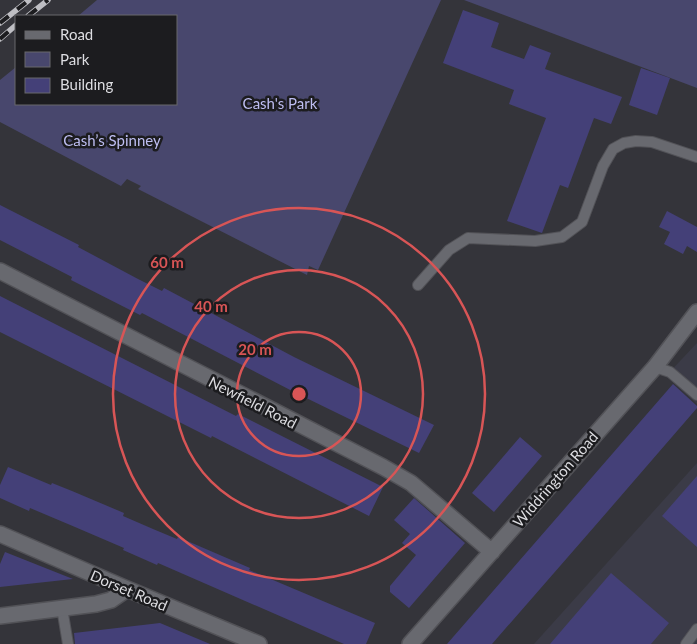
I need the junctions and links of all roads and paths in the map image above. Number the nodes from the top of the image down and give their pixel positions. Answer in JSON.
{"nodes":[{"id":1,"x":697,"y":157,"type":"edge"},
{"id":2,"x":0,"y":272,"type":"edge"},
{"id":3,"x":418,"y":285,"type":"dead end"},
{"id":4,"x":697,"y":312,"type":"edge"},
{"id":5,"x":655,"y":366,"type":"junction"},
{"id":6,"x":697,"y":395,"type":"edge"},
{"id":7,"x":0,"y":534,"type":"edge"},
{"id":8,"x":492,"y":552,"type":"junction"},
{"id":9,"x":127,"y":589,"type":"junction"},
{"id":10,"x":62,"y":608,"type":"junction"},
{"id":11,"x":0,"y":616,"type":"edge"},
{"id":12,"x":697,"y":629,"type":"edge"},
{"id":13,"x":68,"y":644,"type":"edge"},
{"id":14,"x":260,"y":644,"type":"edge"},
{"id":15,"x":410,"y":644,"type":"edge"},
{"id":16,"x":686,"y":644,"type":"edge"}],
"edges":[{"from":1,"to":3,"type":"lane"},
{"from":2,"to":8,"type":"street","name":"Newfield Road"},
{"from":4,"to":5,"type":"street","name":"Widdrington Road"},
{"from":5,"to":6,"type":"lane"},
{"from":5,"to":8,"type":"street","name":"Widdrington Road"},
{"from":7,"to":9,"type":"street","name":"Dorset Road"},
{"from":8,"to":15,"type":"street","name":"Widdrington Road"},
{"from":9,"to":10,"type":"street"},
{"from":9,"to":14,"type":"street","name":"Dorset Road"},
{"from":10,"to":11,"type":"street"},
{"from":10,"to":13,"type":"lane"},
{"from":12,"to":16,"type":"lane"}]}
